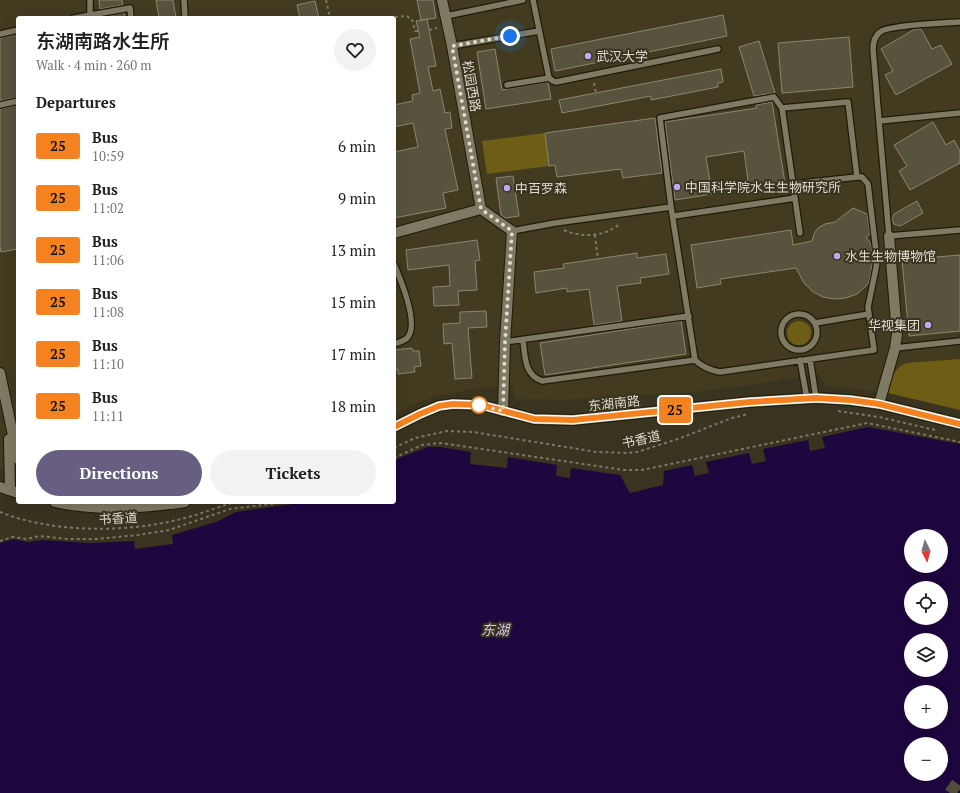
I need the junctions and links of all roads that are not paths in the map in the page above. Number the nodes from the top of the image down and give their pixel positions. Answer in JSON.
{"nodes":[{"id":1,"x":90,"y":0,"type":"edge"},
{"id":2,"x":184,"y":0,"type":"edge"},
{"id":3,"x":442,"y":0,"type":"edge"},
{"id":4,"x":523,"y":0,"type":"edge"},
{"id":5,"x":533,"y":0,"type":"edge"},
{"id":6,"x":90,"y":16,"type":"edge"},
{"id":7,"x":131,"y":16,"type":"edge"},
{"id":8,"x":185,"y":16,"type":"edge"},
{"id":9,"x":446,"y":16,"type":"junction"},
{"id":10,"x":960,"y":22,"type":"edge"},
{"id":11,"x":16,"y":30,"type":"edge"},
{"id":12,"x":539,"y":31,"type":"junction"},
{"id":13,"x":0,"y":34,"type":"edge"},
{"id":14,"x":452,"y":46,"type":"junction"},
{"id":15,"x":718,"y":49,"type":"dead end"},
{"id":16,"x":549,"y":78,"type":"junction"},
{"id":17,"x":507,"y":85,"type":"dead end"},
{"id":18,"x":16,"y":101,"type":"edge"},
{"id":19,"x":0,"y":105,"type":"edge"},
{"id":20,"x":782,"y":108,"type":"junction"},
{"id":21,"x":960,"y":113,"type":"edge"},
{"id":22,"x":879,"y":121,"type":"junction"},
{"id":23,"x":857,"y":177,"type":"junction"},
{"id":24,"x":793,"y":184,"type":"junction"},
{"id":25,"x":795,"y":198,"type":"junction"},
{"id":26,"x":672,"y":207,"type":"junction"},
{"id":27,"x":481,"y":209,"type":"junction"},
{"id":28,"x":674,"y":216,"type":"junction"},
{"id":29,"x":960,"y":230,"type":"edge"},
{"id":30,"x":512,"y":231,"type":"junction"},
{"id":31,"x":396,"y":232,"type":"edge"},
{"id":32,"x":800,"y":233,"type":"dead end"},
{"id":33,"x":889,"y":236,"type":"junction"},
{"id":34,"x":396,"y":270,"type":"edge"},
{"id":35,"x":868,"y":314,"type":"junction"},
{"id":36,"x":688,"y":316,"type":"junction"},
{"id":37,"x":815,"y":322,"type":"junction"},
{"id":38,"x":522,"y":340,"type":"junction"},
{"id":39,"x":960,"y":341,"type":"edge"},
{"id":40,"x":505,"y":342,"type":"junction"},
{"id":41,"x":396,"y":343,"type":"edge"},
{"id":42,"x":895,"y":348,"type":"junction"},
{"id":43,"x":802,"y":350,"type":"junction"},
{"id":44,"x":810,"y":359,"type":"junction"},
{"id":45,"x":695,"y":360,"type":"junction"},
{"id":46,"x":802,"y":360,"type":"junction"},
{"id":47,"x":0,"y":373,"type":"edge"},
{"id":48,"x":811,"y":399,"type":"junction"},
{"id":49,"x":879,"y":404,"type":"junction"},
{"id":50,"x":503,"y":411,"type":"junction"},
{"id":51,"x":8,"y":413,"type":"junction"},
{"id":52,"x":960,"y":424,"type":"edge"},
{"id":53,"x":396,"y":426,"type":"edge"},
{"id":54,"x":16,"y":450,"type":"edge"},
{"id":55,"x":0,"y":487,"type":"edge"},
{"id":56,"x":14,"y":491,"type":"edge"},
{"id":57,"x":68,"y":504,"type":"edge"},
{"id":58,"x":147,"y":504,"type":"edge"}],
"edges":[{"from":1,"to":6,"type":"lane"},
{"from":2,"to":8,"type":"lane"},
{"from":3,"to":9,"type":"street","name":"松园西路"},
{"from":4,"to":9,"type":"lane"},
{"from":5,"to":12,"type":"lane"},
{"from":6,"to":7,"type":"lane"},
{"from":9,"to":14,"type":"street","name":"松园西路"},
{"from":10,"to":22,"type":"lane"},
{"from":11,"to":13,"type":"lane"},
{"from":12,"to":14,"type":"lane"},
{"from":12,"to":16,"type":"lane"},
{"from":14,"to":27,"type":"street","name":"松园西路"},
{"from":15,"to":16,"type":"lane"},
{"from":16,"to":17,"type":"lane"},
{"from":18,"to":19,"type":"lane"},
{"from":20,"to":23,"type":"lane"},
{"from":20,"to":24,"type":"lane"},
{"from":20,"to":26,"type":"lane"},
{"from":21,"to":22,"type":"lane"},
{"from":22,"to":33,"type":"lane"},
{"from":23,"to":24,"type":"lane"},
{"from":23,"to":35,"type":"lane"},
{"from":24,"to":25,"type":"lane"},
{"from":25,"to":28,"type":"lane"},
{"from":25,"to":32,"type":"lane"},
{"from":26,"to":28,"type":"lane"},
{"from":26,"to":30,"type":"lane"},
{"from":27,"to":30,"type":"street"},
{"from":27,"to":31,"type":"street"},
{"from":28,"to":36,"type":"lane"},
{"from":29,"to":33,"type":"lane"},
{"from":30,"to":40,"type":"street"},
{"from":33,"to":42,"type":"street"},
{"from":34,"to":41,"type":"lane"},
{"from":35,"to":37,"type":"lane"},
{"from":35,"to":44,"type":"lane"},
{"from":36,"to":38,"type":"lane"},
{"from":36,"to":45,"type":"lane"},
{"from":37,"to":43,"type":"lane"},
{"from":37,"to":43,"type":"lane"},
{"from":38,"to":40,"type":"lane"},
{"from":38,"to":45,"type":"lane"},
{"from":39,"to":42,"type":"lane"},
{"from":40,"to":50,"type":"street"},
{"from":42,"to":49,"type":"street"},
{"from":43,"to":46,"type":"lane"},
{"from":44,"to":46,"type":"lane"},
{"from":44,"to":48,"type":"lane"},
{"from":45,"to":46,"type":"lane"},
{"from":46,"to":48,"type":"lane"},
{"from":47,"to":51,"type":"street"},
{"from":48,"to":49,"type":"street","name":"东湖南路"},
{"from":48,"to":50,"type":"street","name":"东湖南路"},
{"from":49,"to":52,"type":"street","name":"东湖南路"},
{"from":50,"to":53,"type":"street","name":"东湖南路"},
{"from":51,"to":54,"type":"street"},
{"from":51,"to":56,"type":"street"},
{"from":55,"to":56,"type":"street"},
{"from":57,"to":58,"type":"street"}]}
